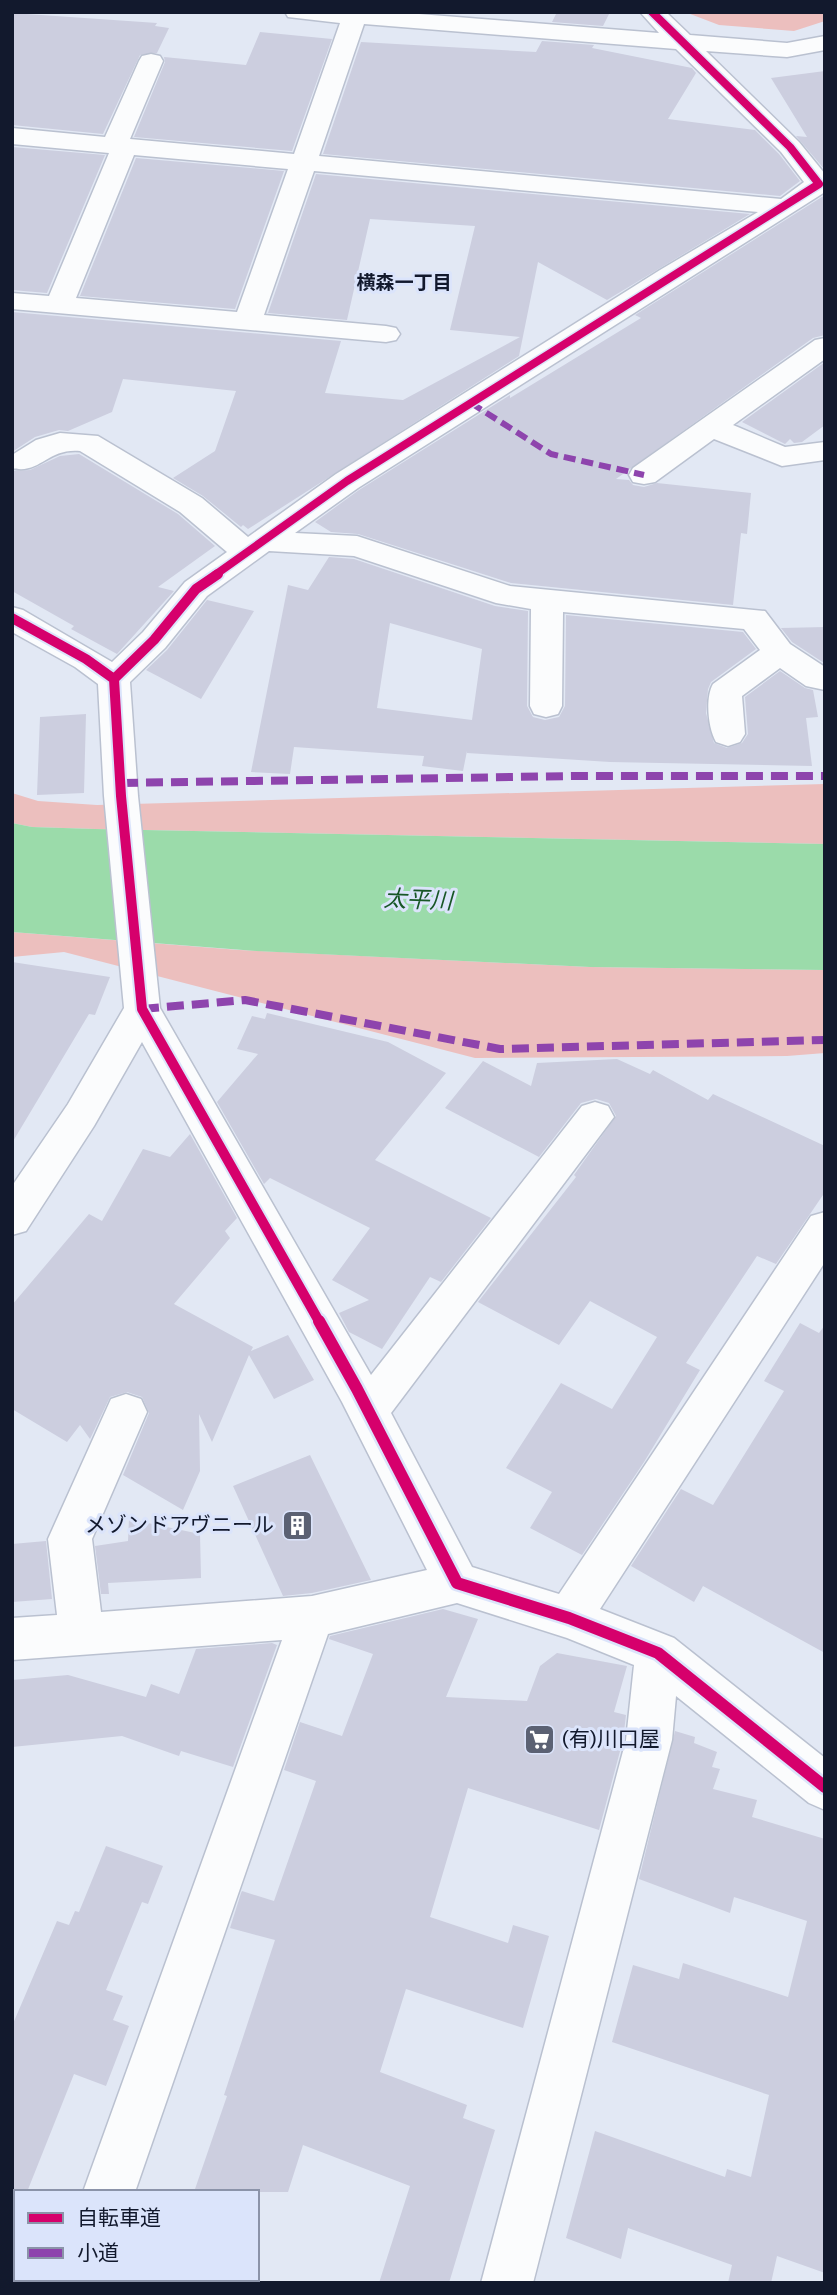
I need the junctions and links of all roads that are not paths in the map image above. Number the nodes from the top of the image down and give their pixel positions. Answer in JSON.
{"nodes":[{"id":1,"x":297,"y":12,"type":"edge"},
{"id":2,"x":652,"y":12,"type":"edge"},
{"id":3,"x":355,"y":15,"type":"edge"},
{"id":4,"x":683,"y":43,"type":"junction"},
{"id":5,"x":825,"y":43,"type":"edge"},
{"id":6,"x":150,"y":61,"type":"dead end"},
{"id":7,"x":12,"y":136,"type":"edge"},
{"id":8,"x":119,"y":146,"type":"junction"},
{"id":9,"x":303,"y":163,"type":"junction"},
{"id":10,"x":822,"y":185,"type":"edge"},
{"id":11,"x":786,"y":207,"type":"junction"},
{"id":12,"x":12,"y":301,"type":"edge"},
{"id":13,"x":59,"y":306,"type":"junction"},
{"id":14,"x":248,"y":322,"type":"junction"},
{"id":15,"x":386,"y":334,"type":"dead end"},
{"id":16,"x":825,"y":346,"type":"edge"},
{"id":17,"x":712,"y":427,"type":"junction"},
{"id":18,"x":825,"y":451,"type":"edge"},
{"id":19,"x":23,"y":461,"type":"dead end"},
{"id":20,"x":644,"y":475,"type":"dead end"},
{"id":21,"x":255,"y":547,"type":"junction"},
{"id":22,"x":547,"y":600,"type":"junction"},
{"id":23,"x":12,"y":618,"type":"edge"},
{"id":24,"x":779,"y":652,"type":"junction"},
{"id":25,"x":114,"y":679,"type":"junction"},
{"id":26,"x":825,"y":679,"type":"edge"},
{"id":27,"x":546,"y":706,"type":"dead end"},
{"id":28,"x":728,"y":734,"type":"dead end"},
{"id":29,"x":142,"y":1009,"type":"junction"},
{"id":30,"x":595,"y":1117,"type":"dead end"},
{"id":31,"x":12,"y":1219,"type":"edge"},
{"id":32,"x":825,"y":1228,"type":"edge"},
{"id":33,"x":368,"y":1410,"type":"junction"},
{"id":34,"x":126,"y":1412,"type":"dead end"},
{"id":35,"x":457,"y":1583,"type":"junction"},
{"id":36,"x":312,"y":1617,"type":"junction"},
{"id":37,"x":569,"y":1618,"type":"junction"},
{"id":38,"x":81,"y":1634,"type":"junction"},
{"id":39,"x":12,"y":1639,"type":"edge"},
{"id":40,"x":658,"y":1653,"type":"junction"},
{"id":41,"x":825,"y":1787,"type":"edge"},
{"id":42,"x":109,"y":2190,"type":"edge"},
{"id":43,"x":507,"y":2283,"type":"edge"}],
"edges":[{"from":1,"to":3,"type":"street"},
{"from":2,"to":4,"type":"street"},
{"from":3,"to":4,"type":"street"},
{"from":3,"to":9,"type":"street"},
{"from":4,"to":5,"type":"street"},
{"from":4,"to":10,"type":"street"},
{"from":6,"to":8,"type":"street"},
{"from":7,"to":8,"type":"street"},
{"from":8,"to":9,"type":"street"},
{"from":8,"to":13,"type":"street"},
{"from":9,"to":11,"type":"street"},
{"from":9,"to":14,"type":"street"},
{"from":10,"to":11,"type":"street"},
{"from":11,"to":21,"type":"street"},
{"from":12,"to":13,"type":"street"},
{"from":13,"to":14,"type":"street"},
{"from":14,"to":15,"type":"street"},
{"from":16,"to":17,"type":"street"},
{"from":17,"to":18,"type":"street"},
{"from":17,"to":20,"type":"street"},
{"from":19,"to":21,"type":"street"},
{"from":21,"to":22,"type":"street"},
{"from":21,"to":25,"type":"street"},
{"from":22,"to":24,"type":"street"},
{"from":22,"to":27,"type":"street"},
{"from":23,"to":25,"type":"street"},
{"from":24,"to":26,"type":"street"},
{"from":24,"to":28,"type":"street"},
{"from":25,"to":29,"type":"street"},
{"from":29,"to":31,"type":"street"},
{"from":29,"to":33,"type":"street"},
{"from":30,"to":33,"type":"street"},
{"from":32,"to":37,"type":"street"},
{"from":33,"to":35,"type":"street"},
{"from":34,"to":38,"type":"street"},
{"from":35,"to":36,"type":"street"},
{"from":35,"to":37,"type":"street"},
{"from":36,"to":38,"type":"street"},
{"from":36,"to":42,"type":"street"},
{"from":37,"to":40,"type":"street"},
{"from":38,"to":39,"type":"street"},
{"from":40,"to":41,"type":"street"},
{"from":40,"to":43,"type":"street"}]}
